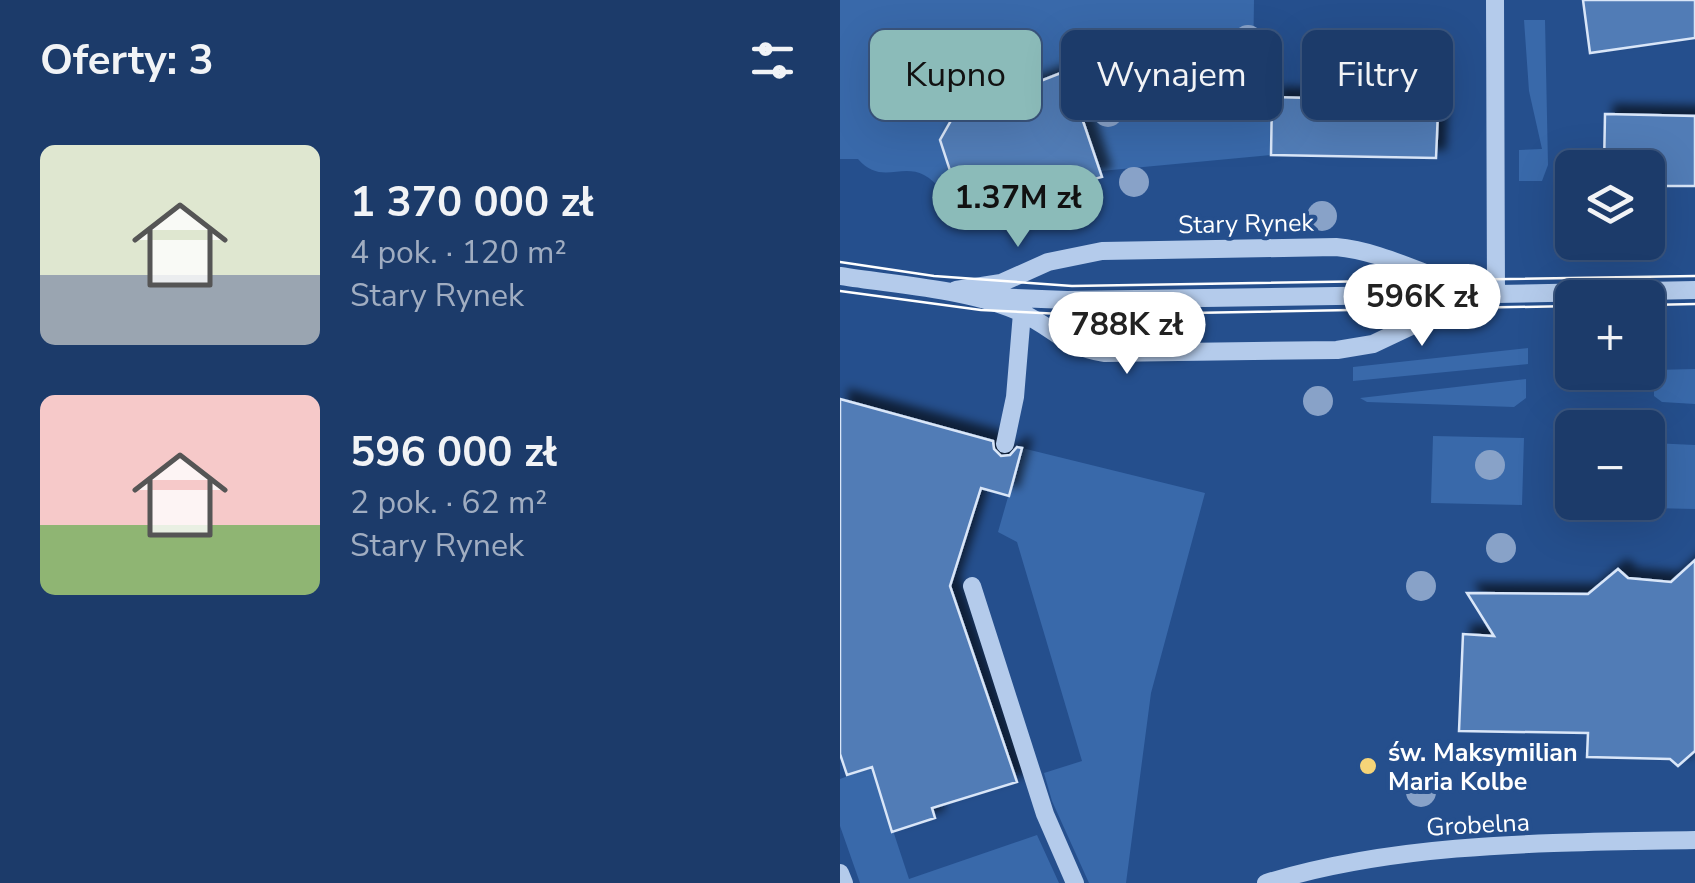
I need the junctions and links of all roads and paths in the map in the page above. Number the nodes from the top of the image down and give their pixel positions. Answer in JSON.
{"nodes":[{"id":1,"x":1495,"y":0,"type":"edge"},
{"id":2,"x":840,"y":276,"type":"edge"},
{"id":3,"x":936,"y":290,"type":"junction"},
{"id":4,"x":1695,"y":290,"type":"edge"},
{"id":5,"x":1496,"y":294,"type":"junction"},
{"id":6,"x":1022,"y":313,"type":"junction"},
{"id":7,"x":1004,"y":444,"type":"dead end"},
{"id":8,"x":972,"y":586,"type":"dead end"},
{"id":9,"x":1695,"y":840,"type":"edge"},
{"id":10,"x":840,"y":873,"type":"edge"},
{"id":11,"x":844,"y":883,"type":"edge"},
{"id":12,"x":1075,"y":883,"type":"edge"},
{"id":13,"x":1266,"y":883,"type":"edge"}],
"edges":[{"from":1,"to":5,"type":"street"},
{"from":2,"to":3,"type":"street","name":"Stary Rynek"},
{"from":3,"to":5,"type":"street"},
{"from":3,"to":5,"type":"street","name":"Stary Rynek"},
{"from":3,"to":6,"type":"street","name":"Stary Rynek"},
{"from":4,"to":5,"type":"street","name":"Stary Rynek"},
{"from":5,"to":6,"type":"street","name":"Stary Rynek"},
{"from":6,"to":7,"type":"street"},
{"from":8,"to":12,"type":"street"},
{"from":9,"to":13,"type":"street","name":"Grobelna"},
{"from":10,"to":11,"type":"street"}]}
